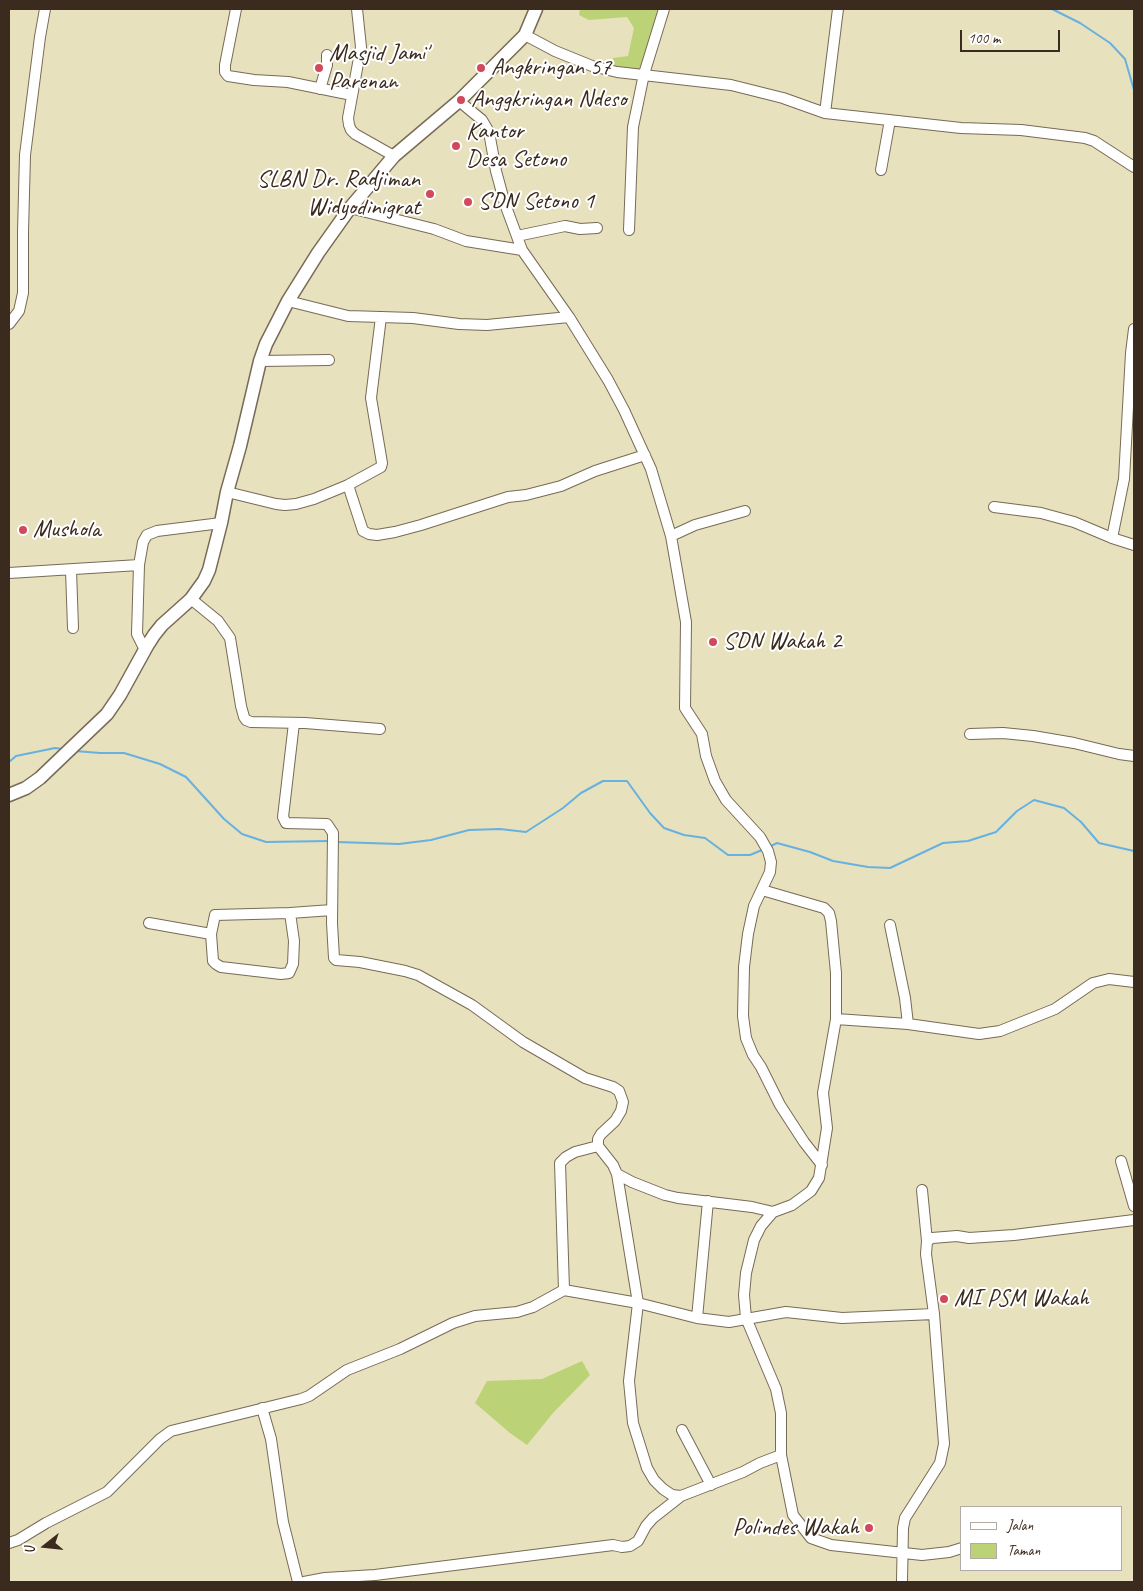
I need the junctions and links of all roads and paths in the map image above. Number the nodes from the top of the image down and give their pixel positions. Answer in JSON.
{"nodes":[{"id":1,"x":45,"y":9,"type":"edge"},
{"id":2,"x":236,"y":9,"type":"edge"},
{"id":3,"x":357,"y":9,"type":"edge"},
{"id":4,"x":536,"y":9,"type":"edge"},
{"id":5,"x":664,"y":9,"type":"edge"},
{"id":6,"x":838,"y":9,"type":"edge"},
{"id":7,"x":525,"y":36,"type":"junction"},
{"id":8,"x":327,"y":55,"type":"dead end"},
{"id":9,"x":644,"y":74,"type":"junction"},
{"id":10,"x":320,"y":89,"type":"junction"},
{"id":11,"x":352,"y":95,"type":"junction"},
{"id":12,"x":459,"y":101,"type":"junction"},
{"id":13,"x":825,"y":113,"type":"junction"},
{"id":14,"x":890,"y":120,"type":"junction"},
{"id":15,"x":394,"y":156,"type":"junction"},
{"id":16,"x":1134,"y":167,"type":"edge"},
{"id":17,"x":880,"y":170,"type":"dead end"},
{"id":18,"x":350,"y":208,"type":"junction"},
{"id":19,"x":597,"y":228,"type":"dead end"},
{"id":20,"x":628,"y":230,"type":"dead end"},
{"id":21,"x":517,"y":236,"type":"junction"},
{"id":22,"x":522,"y":250,"type":"junction"},
{"id":23,"x":288,"y":301,"type":"junction"},
{"id":24,"x":381,"y":317,"type":"junction"},
{"id":25,"x":569,"y":317,"type":"junction"},
{"id":26,"x":9,"y":324,"type":"edge"},
{"id":27,"x":1134,"y":329,"type":"edge"},
{"id":28,"x":1133,"y":354,"type":"edge"},
{"id":29,"x":329,"y":360,"type":"dead end"},
{"id":30,"x":260,"y":361,"type":"junction"},
{"id":31,"x":645,"y":455,"type":"junction"},
{"id":32,"x":348,"y":485,"type":"junction"},
{"id":33,"x":226,"y":492,"type":"junction"},
{"id":34,"x":994,"y":507,"type":"dead end"},
{"id":35,"x":745,"y":511,"type":"dead end"},
{"id":36,"x":221,"y":523,"type":"junction"},
{"id":37,"x":671,"y":536,"type":"junction"},
{"id":38,"x":1112,"y":538,"type":"junction"},
{"id":39,"x":1134,"y":545,"type":"edge"},
{"id":40,"x":139,"y":565,"type":"junction"},
{"id":41,"x":71,"y":570,"type":"junction"},
{"id":42,"x":9,"y":573,"type":"edge"},
{"id":43,"x":191,"y":599,"type":"junction"},
{"id":44,"x":74,"y":628,"type":"dead end"},
{"id":45,"x":145,"y":650,"type":"junction"},
{"id":46,"x":294,"y":723,"type":"junction"},
{"id":47,"x":380,"y":729,"type":"dead end"},
{"id":48,"x":970,"y":734,"type":"dead end"},
{"id":49,"x":1134,"y":756,"type":"edge"},
{"id":50,"x":9,"y":795,"type":"edge"},
{"id":51,"x":762,"y":890,"type":"junction"},
{"id":52,"x":332,"y":910,"type":"junction"},
{"id":53,"x":290,"y":913,"type":"junction"},
{"id":54,"x":149,"y":923,"type":"dead end"},
{"id":55,"x":890,"y":925,"type":"dead end"},
{"id":56,"x":211,"y":934,"type":"junction"},
{"id":57,"x":1134,"y":982,"type":"edge"},
{"id":58,"x":836,"y":1019,"type":"junction"},
{"id":59,"x":908,"y":1024,"type":"junction"},
{"id":60,"x":598,"y":1146,"type":"junction"},
{"id":61,"x":1121,"y":1162,"type":"dead end"},
{"id":62,"x":822,"y":1165,"type":"junction"},
{"id":63,"x":617,"y":1174,"type":"junction"},
{"id":64,"x":922,"y":1190,"type":"dead end"},
{"id":65,"x":708,"y":1201,"type":"junction"},
{"id":66,"x":1134,"y":1206,"type":"edge"},
{"id":67,"x":773,"y":1212,"type":"junction"},
{"id":68,"x":1134,"y":1220,"type":"edge"},
{"id":69,"x":927,"y":1241,"type":"junction"},
{"id":70,"x":564,"y":1290,"type":"junction"},
{"id":71,"x":638,"y":1303,"type":"junction"},
{"id":72,"x":934,"y":1314,"type":"junction"},
{"id":73,"x":697,"y":1318,"type":"junction"},
{"id":74,"x":746,"y":1318,"type":"junction"},
{"id":75,"x":262,"y":1408,"type":"junction"},
{"id":76,"x":682,"y":1430,"type":"dead end"},
{"id":77,"x":781,"y":1455,"type":"junction"},
{"id":78,"x":711,"y":1485,"type":"junction"},
{"id":79,"x":681,"y":1496,"type":"junction"},
{"id":80,"x":9,"y":1543,"type":"edge"},
{"id":81,"x":960,"y":1549,"type":"edge"},
{"id":82,"x":902,"y":1553,"type":"junction"},
{"id":83,"x":298,"y":1582,"type":"edge"},
{"id":84,"x":304,"y":1582,"type":"edge"},
{"id":85,"x":902,"y":1582,"type":"edge"}],
"edges":[{"from":1,"to":26,"type":"street"},
{"from":2,"to":10,"type":"street"},
{"from":3,"to":11,"type":"street"},
{"from":4,"to":7,"type":"main road"},
{"from":5,"to":9,"type":"street"},
{"from":6,"to":13,"type":"street"},
{"from":7,"to":9,"type":"street"},
{"from":7,"to":12,"type":"main road"},
{"from":8,"to":10,"type":"street"},
{"from":9,"to":13,"type":"street"},
{"from":9,"to":20,"type":"street"},
{"from":10,"to":11,"type":"street"},
{"from":11,"to":15,"type":"street"},
{"from":12,"to":15,"type":"main road"},
{"from":12,"to":21,"type":"street"},
{"from":13,"to":14,"type":"street"},
{"from":14,"to":16,"type":"street"},
{"from":14,"to":17,"type":"street"},
{"from":15,"to":18,"type":"main road"},
{"from":18,"to":22,"type":"street"},
{"from":18,"to":23,"type":"main road"},
{"from":19,"to":21,"type":"street"},
{"from":21,"to":22,"type":"street"},
{"from":22,"to":25,"type":"street"},
{"from":23,"to":24,"type":"street"},
{"from":23,"to":30,"type":"main road"},
{"from":24,"to":25,"type":"street"},
{"from":24,"to":32,"type":"street"},
{"from":25,"to":31,"type":"street"},
{"from":27,"to":28,"type":"street"},
{"from":28,"to":38,"type":"street"},
{"from":29,"to":30,"type":"street"},
{"from":30,"to":33,"type":"main road"},
{"from":31,"to":32,"type":"street"},
{"from":31,"to":37,"type":"street"},
{"from":32,"to":33,"type":"street"},
{"from":33,"to":36,"type":"main road"},
{"from":34,"to":38,"type":"street"},
{"from":35,"to":37,"type":"street"},
{"from":36,"to":40,"type":"street"},
{"from":36,"to":43,"type":"main road"},
{"from":37,"to":51,"type":"street"},
{"from":38,"to":39,"type":"street"},
{"from":40,"to":41,"type":"street"},
{"from":40,"to":45,"type":"street"},
{"from":41,"to":42,"type":"street"},
{"from":41,"to":44,"type":"street"},
{"from":43,"to":45,"type":"main road"},
{"from":43,"to":46,"type":"street"},
{"from":45,"to":50,"type":"main road"},
{"from":46,"to":47,"type":"street"},
{"from":46,"to":52,"type":"street"},
{"from":48,"to":49,"type":"street"},
{"from":51,"to":58,"type":"street"},
{"from":51,"to":62,"type":"street"},
{"from":52,"to":53,"type":"street"},
{"from":52,"to":60,"type":"street"},
{"from":53,"to":56,"type":"street"},
{"from":53,"to":56,"type":"street"},
{"from":54,"to":56,"type":"street"},
{"from":55,"to":59,"type":"street"},
{"from":57,"to":59,"type":"street"},
{"from":58,"to":59,"type":"street"},
{"from":58,"to":62,"type":"street"},
{"from":60,"to":63,"type":"street"},
{"from":60,"to":70,"type":"street"},
{"from":61,"to":66,"type":"street"},
{"from":62,"to":67,"type":"street"},
{"from":63,"to":65,"type":"street"},
{"from":63,"to":71,"type":"street"},
{"from":64,"to":69,"type":"street"},
{"from":65,"to":67,"type":"street"},
{"from":65,"to":73,"type":"street"},
{"from":67,"to":74,"type":"street"},
{"from":68,"to":69,"type":"street"},
{"from":69,"to":72,"type":"street"},
{"from":70,"to":71,"type":"street"},
{"from":70,"to":75,"type":"street"},
{"from":71,"to":73,"type":"street"},
{"from":71,"to":79,"type":"street"},
{"from":72,"to":74,"type":"street"},
{"from":72,"to":82,"type":"street"},
{"from":73,"to":74,"type":"street"},
{"from":74,"to":77,"type":"street"},
{"from":75,"to":80,"type":"street"},
{"from":75,"to":83,"type":"street"},
{"from":76,"to":78,"type":"street"},
{"from":77,"to":78,"type":"street"},
{"from":77,"to":82,"type":"street"},
{"from":78,"to":79,"type":"street"},
{"from":79,"to":84,"type":"street"},
{"from":81,"to":82,"type":"street"},
{"from":82,"to":85,"type":"street"}]}
